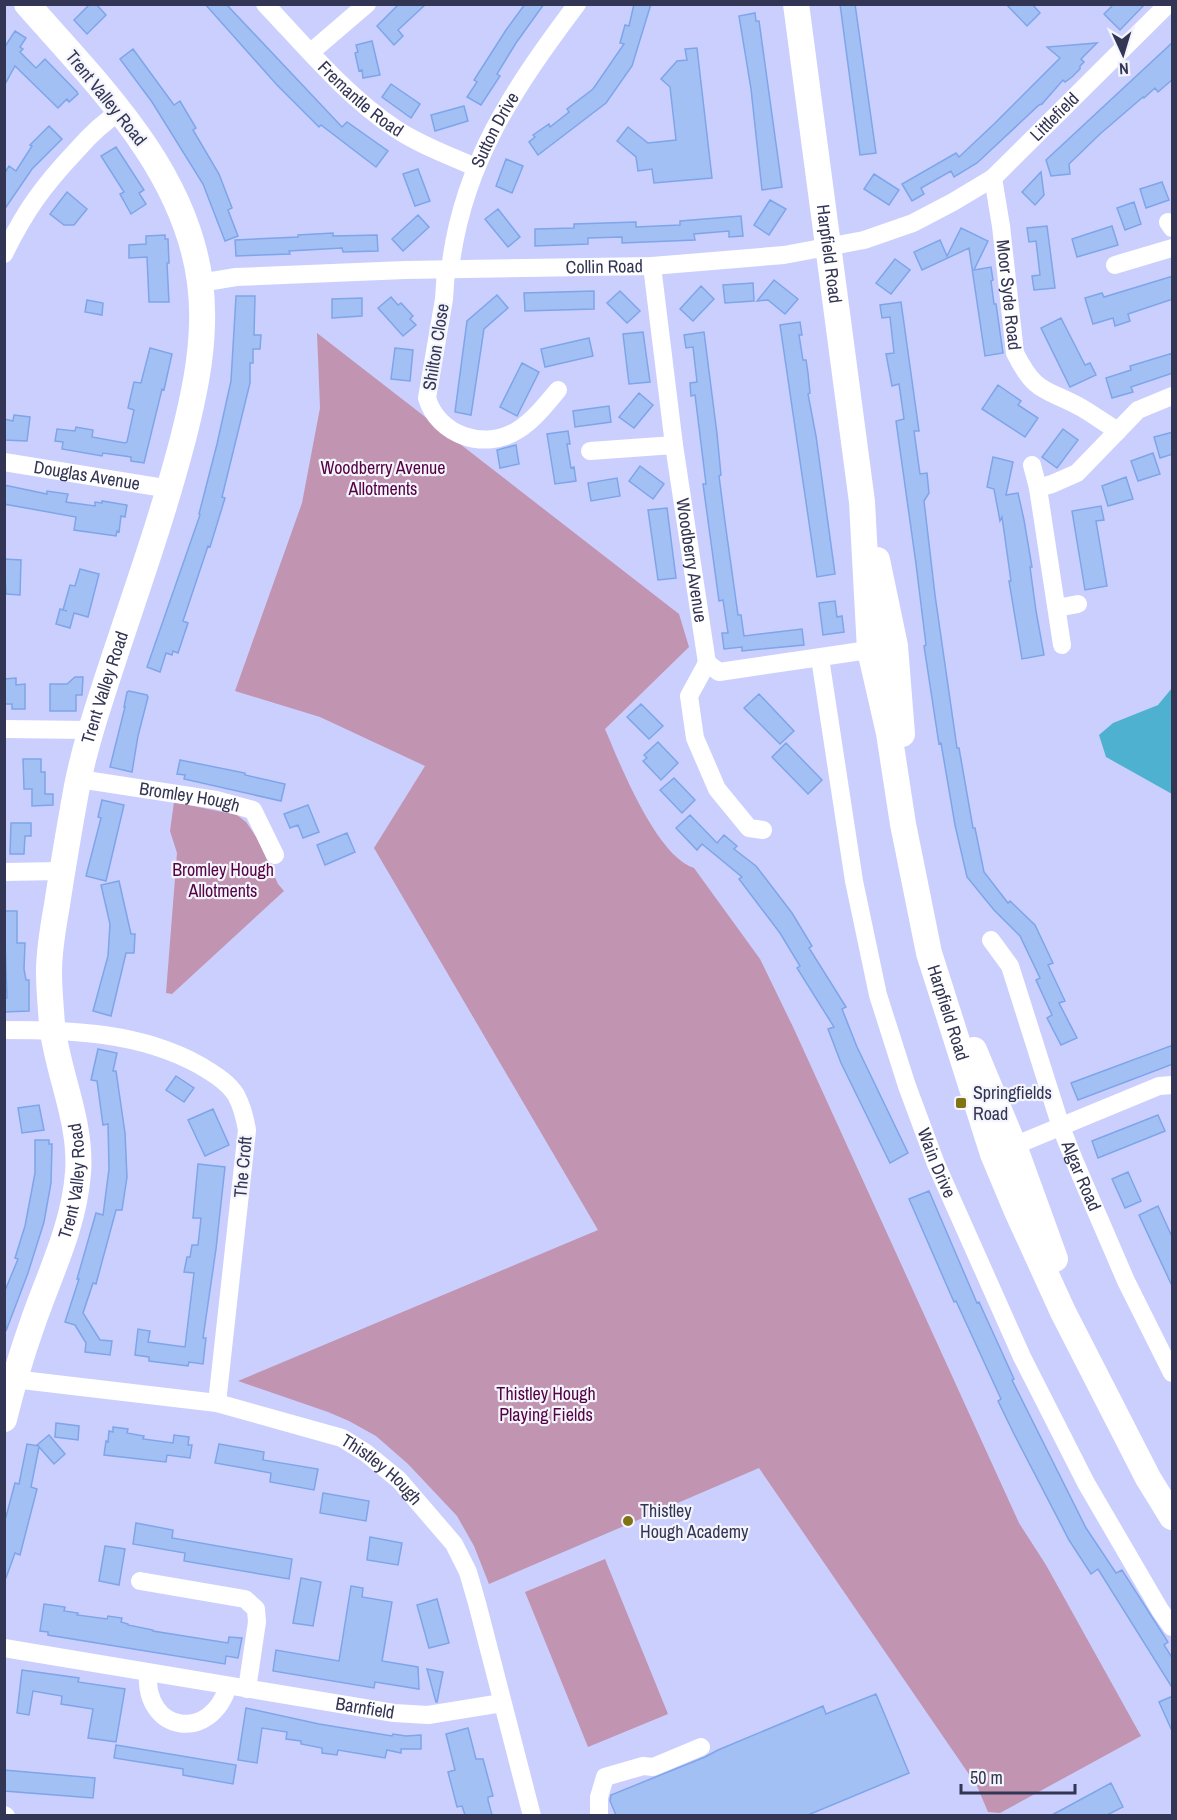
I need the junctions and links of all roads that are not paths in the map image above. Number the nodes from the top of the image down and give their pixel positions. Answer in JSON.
{"nodes":[{"id":1,"x":265,"y":4,"type":"edge"},
{"id":2,"x":367,"y":4,"type":"edge"},
{"id":3,"x":577,"y":4,"type":"edge"},
{"id":4,"x":796,"y":4,"type":"edge"},
{"id":5,"x":1168,"y":4,"type":"edge"},
{"id":6,"x":36,"y":8,"type":"edge"},
{"id":7,"x":311,"y":52,"type":"junction"},
{"id":8,"x":121,"y":111,"type":"junction"},
{"id":9,"x":475,"y":167,"type":"junction"},
{"id":10,"x":993,"y":178,"type":"junction"},
{"id":11,"x":828,"y":248,"type":"junction"},
{"id":12,"x":1173,"y":248,"type":"edge"},
{"id":13,"x":4,"y":254,"type":"edge"},
{"id":14,"x":1114,"y":265,"type":"dead end"},
{"id":15,"x":652,"y":266,"type":"junction"},
{"id":16,"x":448,"y":270,"type":"junction"},
{"id":17,"x":200,"y":283,"type":"junction"},
{"id":18,"x":558,"y":390,"type":"dead end"},
{"id":19,"x":1173,"y":396,"type":"edge"},
{"id":20,"x":1118,"y":431,"type":"junction"},
{"id":21,"x":674,"y":445,"type":"junction"},
{"id":22,"x":590,"y":450,"type":"dead end"},
{"id":23,"x":4,"y":462,"type":"edge"},
{"id":24,"x":1032,"y":465,"type":"dead end"},
{"id":25,"x":1038,"y":488,"type":"junction"},
{"id":26,"x":170,"y":489,"type":"junction"},
{"id":27,"x":862,"y":502,"type":"junction"},
{"id":28,"x":1078,"y":604,"type":"dead end"},
{"id":29,"x":1058,"y":608,"type":"junction"},
{"id":30,"x":1062,"y":645,"type":"dead end"},
{"id":31,"x":896,"y":646,"type":"junction"},
{"id":32,"x":870,"y":650,"type":"junction"},
{"id":33,"x":820,"y":658,"type":"junction"},
{"id":34,"x":706,"y":663,"type":"junction"},
{"id":35,"x":4,"y":729,"type":"edge"},
{"id":36,"x":91,"y":730,"type":"junction"},
{"id":37,"x":79,"y":779,"type":"junction"},
{"id":38,"x":763,"y":830,"type":"dead end"},
{"id":39,"x":275,"y":855,"type":"dead end"},
{"id":40,"x":62,"y":871,"type":"junction"},
{"id":41,"x":4,"y":872,"type":"edge"},
{"id":42,"x":991,"y":940,"type":"dead end"},
{"id":43,"x":4,"y":1030,"type":"edge"},
{"id":44,"x":53,"y":1030,"type":"junction"},
{"id":45,"x":1173,"y":1085,"type":"edge"},
{"id":46,"x":1061,"y":1127,"type":"junction"},
{"id":47,"x":1004,"y":1150,"type":"junction"},
{"id":48,"x":1173,"y":1373,"type":"edge"},
{"id":49,"x":9,"y":1379,"type":"edge"},
{"id":50,"x":217,"y":1402,"type":"junction"},
{"id":51,"x":4,"y":1419,"type":"edge"},
{"id":52,"x":1173,"y":1496,"type":"edge"},
{"id":53,"x":1173,"y":1517,"type":"edge"},
{"id":54,"x":140,"y":1581,"type":"dead end"},
{"id":55,"x":1173,"y":1627,"type":"edge"},
{"id":56,"x":4,"y":1648,"type":"edge"},
{"id":57,"x":148,"y":1673,"type":"junction"},
{"id":58,"x":228,"y":1686,"type":"junction"},
{"id":59,"x":248,"y":1689,"type":"junction"},
{"id":60,"x":502,"y":1703,"type":"junction"},
{"id":61,"x":701,"y":1747,"type":"dead end"},
{"id":62,"x":532,"y":1815,"type":"edge"},
{"id":63,"x":599,"y":1815,"type":"edge"}],
"edges":[{"from":1,"to":7,"type":"street","name":"Fremantle Road"},
{"from":2,"to":7,"type":"street"},
{"from":3,"to":9,"type":"street","name":"Sutton Drive"},
{"from":4,"to":11,"type":"street","name":"Harpfield Road"},
{"from":5,"to":10,"type":"street","name":"Littlefield"},
{"from":6,"to":8,"type":"street","name":"Trent Valley Road"},
{"from":7,"to":9,"type":"street","name":"Fremantle Road"},
{"from":8,"to":13,"type":"street"},
{"from":8,"to":17,"type":"street","name":"Trent Valley Road"},
{"from":9,"to":16,"type":"street","name":"Sutton Drive"},
{"from":10,"to":11,"type":"street","name":"Collin Road"},
{"from":10,"to":20,"type":"street","name":"Moor Syde Road"},
{"from":11,"to":15,"type":"street","name":"Collin Road"},
{"from":11,"to":27,"type":"street","name":"Harpfield Road"},
{"from":12,"to":14,"type":"street"},
{"from":15,"to":16,"type":"street","name":"Collin Road"},
{"from":15,"to":21,"type":"street","name":"Woodberry Avenue"},
{"from":16,"to":17,"type":"street","name":"Collin Road"},
{"from":16,"to":18,"type":"street","name":"Shilton Close"},
{"from":17,"to":26,"type":"street","name":"Trent Valley Road"},
{"from":19,"to":20,"type":"street"},
{"from":20,"to":25,"type":"street"},
{"from":21,"to":22,"type":"street"},
{"from":21,"to":34,"type":"street","name":"Woodberry Avenue"},
{"from":23,"to":26,"type":"street","name":"Douglas Avenue"},
{"from":24,"to":25,"type":"street"},
{"from":25,"to":29,"type":"street"},
{"from":26,"to":36,"type":"street","name":"Trent Valley Road"},
{"from":27,"to":31,"type":"street","name":"Harpfield Road"},
{"from":27,"to":32,"type":"street","name":"Harpfield Road"},
{"from":28,"to":29,"type":"street"},
{"from":29,"to":30,"type":"street"},
{"from":31,"to":32,"type":"street"},
{"from":31,"to":47,"type":"street","name":"Harpfield Road"},
{"from":32,"to":33,"type":"street"},
{"from":32,"to":47,"type":"street","name":"Harpfield Road"},
{"from":33,"to":34,"type":"street"},
{"from":33,"to":55,"type":"street","name":"Wain Drive"},
{"from":34,"to":38,"type":"street"},
{"from":35,"to":36,"type":"street"},
{"from":36,"to":37,"type":"street","name":"Trent Valley Road"},
{"from":37,"to":39,"type":"street","name":"Bromley Hough"},
{"from":37,"to":40,"type":"street","name":"Trent Valley Road"},
{"from":40,"to":41,"type":"street"},
{"from":40,"to":44,"type":"street","name":"Trent Valley Road"},
{"from":42,"to":46,"type":"street","name":"Algar Road"},
{"from":43,"to":44,"type":"street","name":"The Croft"},
{"from":44,"to":49,"type":"street","name":"Trent Valley Road"},
{"from":44,"to":50,"type":"street","name":"The Croft"},
{"from":45,"to":46,"type":"street"},
{"from":46,"to":47,"type":"street"},
{"from":46,"to":48,"type":"street","name":"Algar Road"},
{"from":47,"to":52,"type":"street","name":"Harpfield Road"},
{"from":47,"to":53,"type":"street","name":"Harpfield Road"},
{"from":49,"to":50,"type":"street","name":"Thistley Hough"},
{"from":49,"to":51,"type":"street","name":"Trent Valley Road"},
{"from":50,"to":60,"type":"street","name":"Thistley Hough"},
{"from":54,"to":59,"type":"street"},
{"from":56,"to":57,"type":"street","name":"Barnfield"},
{"from":57,"to":58,"type":"street","name":"Barnfield"},
{"from":57,"to":58,"type":"street"},
{"from":58,"to":59,"type":"street","name":"Barnfield"},
{"from":59,"to":60,"type":"street","name":"Barnfield"},
{"from":60,"to":62,"type":"street","name":"Thistley Hough"},
{"from":61,"to":63,"type":"street"}]}
